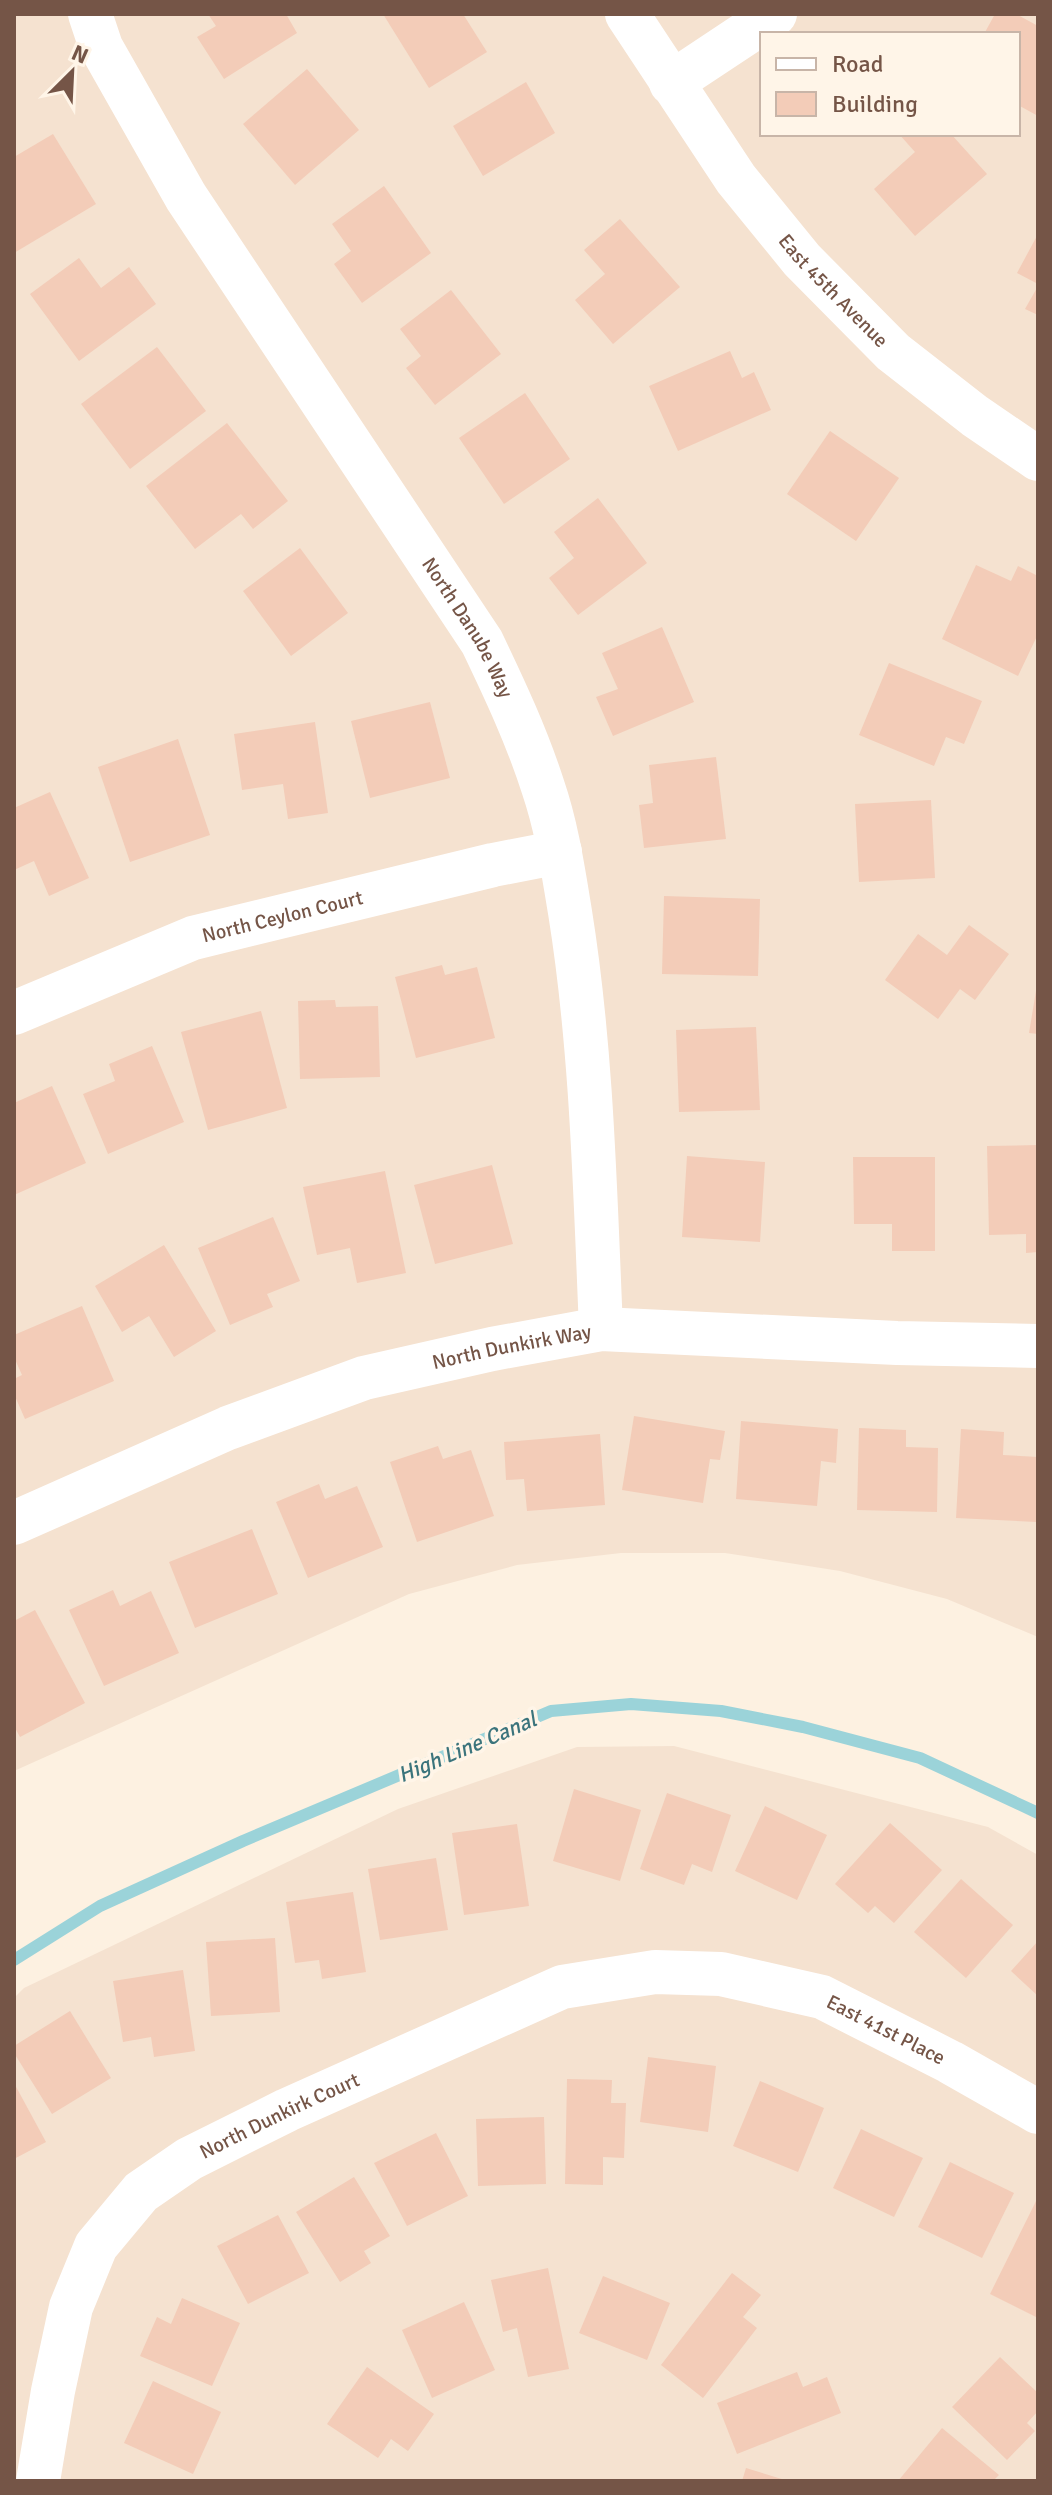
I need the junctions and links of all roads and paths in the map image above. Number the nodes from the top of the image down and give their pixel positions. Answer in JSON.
{"nodes":[{"id":1,"x":90,"y":14,"type":"edge"},
{"id":2,"x":627,"y":14,"type":"edge"},
{"id":3,"x":775,"y":14,"type":"edge"},
{"id":4,"x":671,"y":83,"type":"junction"},
{"id":5,"x":1038,"y":459,"type":"edge"},
{"id":6,"x":560,"y":852,"type":"junction"},
{"id":7,"x":14,"y":1013,"type":"edge"},
{"id":8,"x":601,"y":1329,"type":"junction"},
{"id":9,"x":1038,"y":1346,"type":"edge"},
{"id":10,"x":14,"y":1523,"type":"edge"},
{"id":11,"x":721,"y":1974,"type":"joint"},
{"id":12,"x":1038,"y":2112,"type":"edge"},
{"id":13,"x":38,"y":2481,"type":"edge"}],
"edges":[{"from":1,"to":6,"type":"street","name":"North Danube Way"},
{"from":2,"to":4,"type":"street","name":"East 45th Avenue"},
{"from":3,"to":4,"type":"street"},
{"from":4,"to":5,"type":"street","name":"East 45th Avenue"},
{"from":6,"to":7,"type":"street","name":"North Ceylon Court"},
{"from":6,"to":8,"type":"street","name":"North Danube Way"},
{"from":8,"to":9,"type":"street","name":"North Dunkirk Way"},
{"from":8,"to":10,"type":"street","name":"North Dunkirk Way"},
{"from":11,"to":12,"type":"street","name":"East 41st Place"},
{"from":11,"to":13,"type":"street","name":"North Dunkirk Court"}]}
